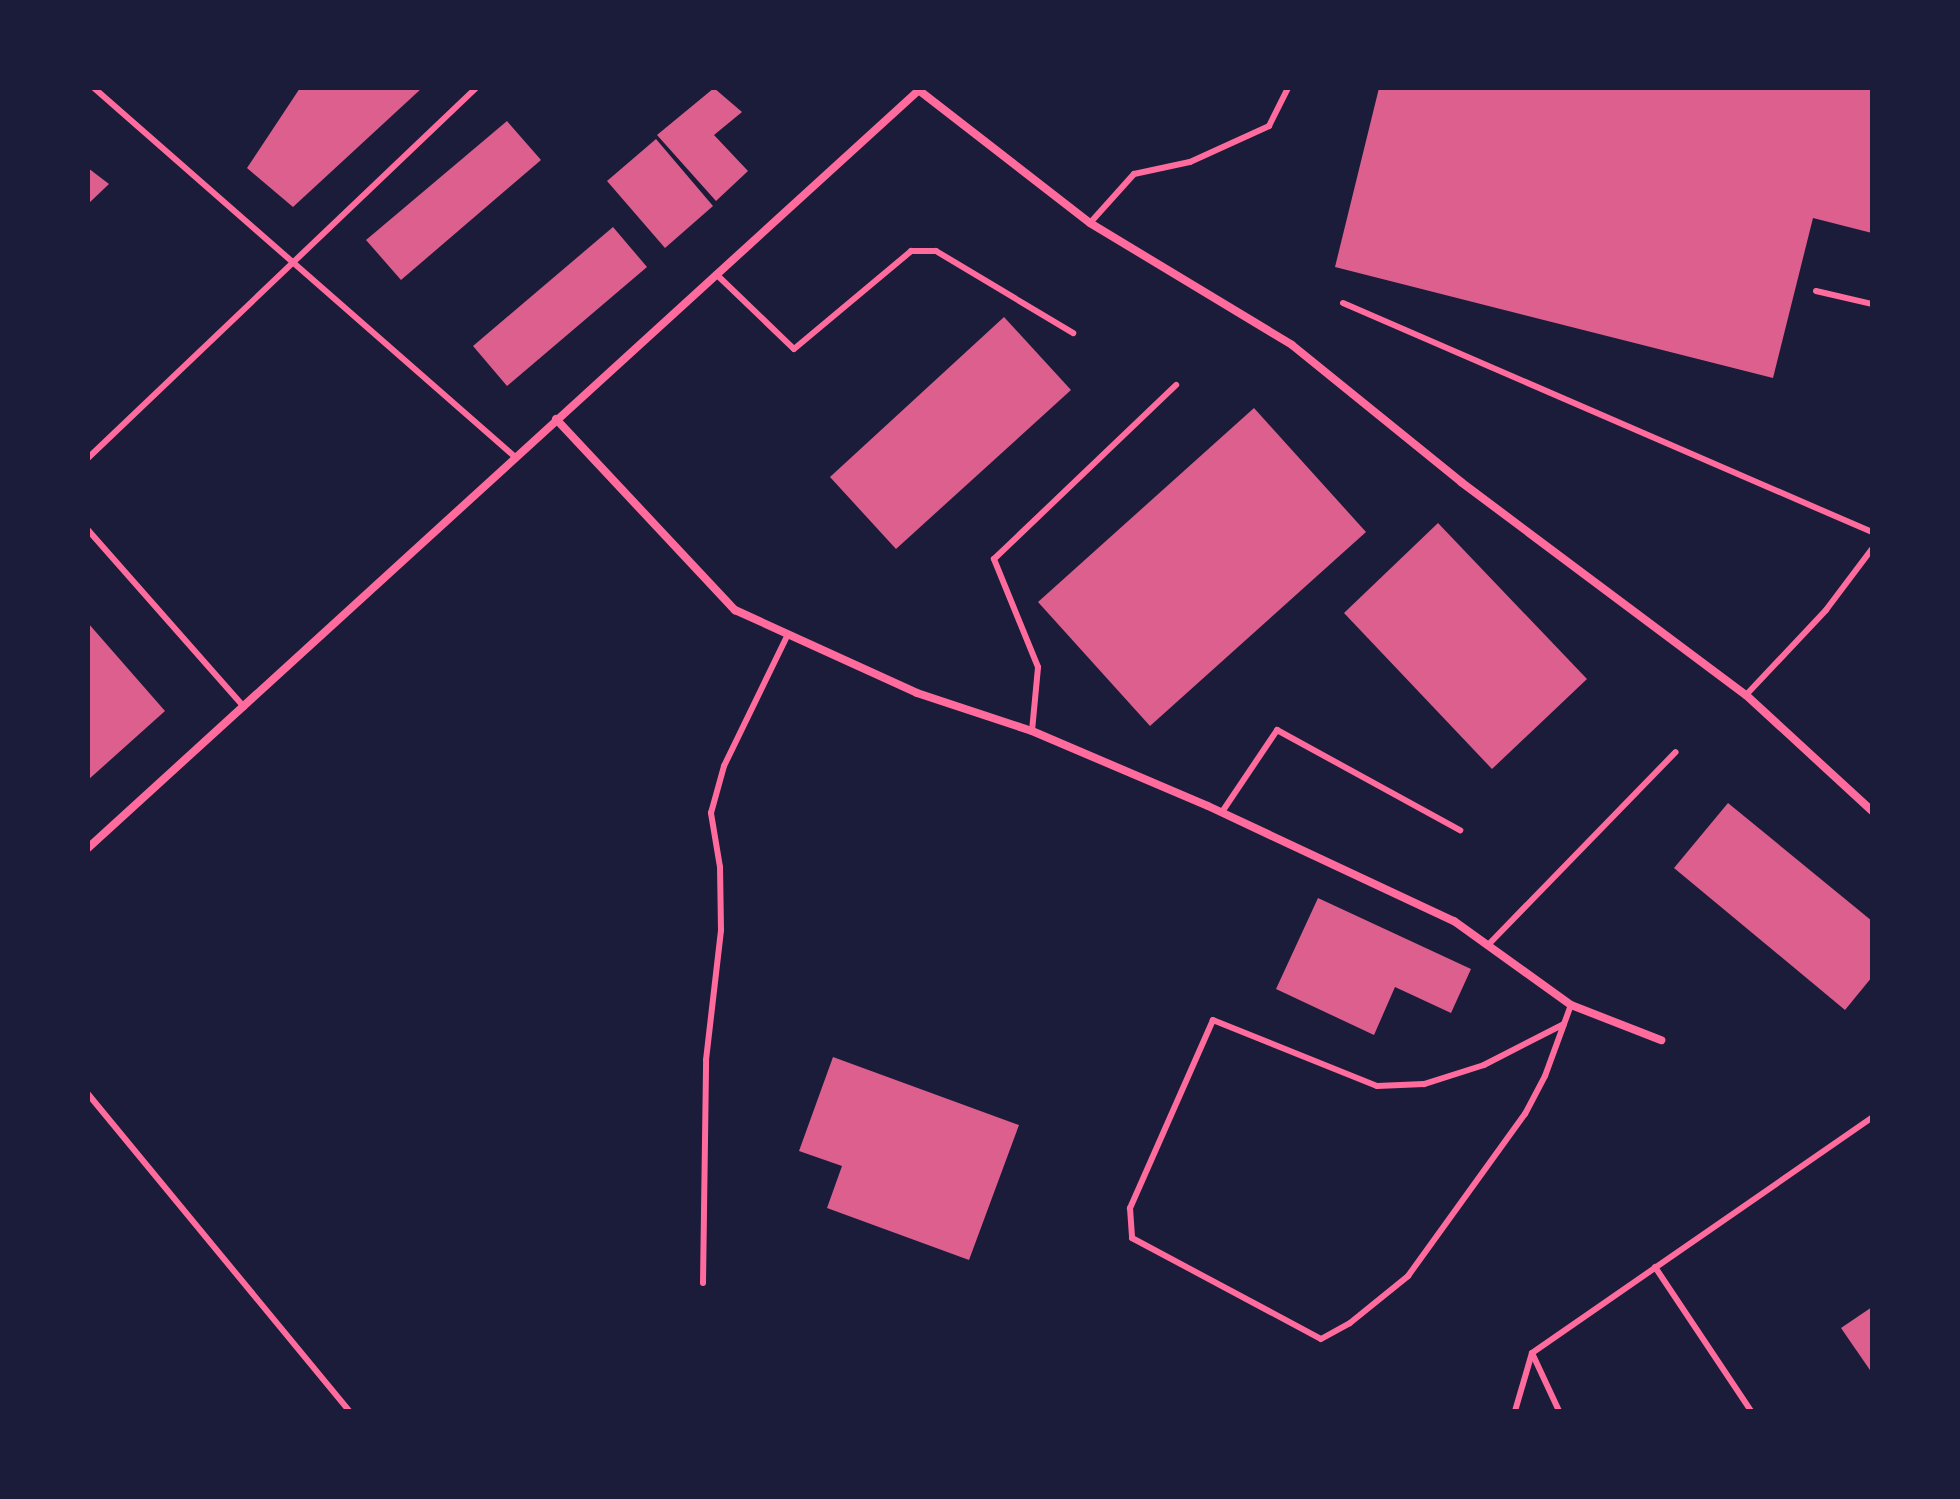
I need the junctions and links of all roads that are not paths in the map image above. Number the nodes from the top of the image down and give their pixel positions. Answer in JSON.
{"nodes":[{"id":1,"x":94,"y":88,"type":"edge"},
{"id":2,"x":476,"y":88,"type":"edge"},
{"id":3,"x":1288,"y":88,"type":"edge"},
{"id":4,"x":917,"y":89,"type":"edge"},
{"id":5,"x":1090,"y":223,"type":"junction"},
{"id":6,"x":293,"y":261,"type":"junction"},
{"id":7,"x":716,"y":274,"type":"junction"},
{"id":8,"x":1816,"y":291,"type":"dead end"},
{"id":9,"x":1343,"y":303,"type":"dead end"},
{"id":10,"x":1872,"y":304,"type":"edge"},
{"id":11,"x":1073,"y":333,"type":"dead end"},
{"id":12,"x":1176,"y":385,"type":"dead end"},
{"id":13,"x":556,"y":419,"type":"junction"},
{"id":14,"x":515,"y":457,"type":"junction"},
{"id":15,"x":88,"y":458,"type":"edge"},
{"id":16,"x":88,"y":530,"type":"edge"},
{"id":17,"x":1872,"y":532,"type":"edge"},
{"id":18,"x":1872,"y":549,"type":"edge"},
{"id":19,"x":788,"y":634,"type":"junction"},
{"id":20,"x":1746,"y":695,"type":"junction"},
{"id":21,"x":245,"y":708,"type":"junction"},
{"id":22,"x":1032,"y":731,"type":"junction"},
{"id":23,"x":1676,"y":752,"type":"dead end"},
{"id":24,"x":1872,"y":811,"type":"edge"},
{"id":25,"x":1222,"y":812,"type":"junction"},
{"id":26,"x":1460,"y":830,"type":"dead end"},
{"id":27,"x":88,"y":848,"type":"edge"},
{"id":28,"x":1488,"y":945,"type":"junction"},
{"id":29,"x":1571,"y":1005,"type":"junction"},
{"id":30,"x":1564,"y":1024,"type":"junction"},
{"id":31,"x":1661,"y":1040,"type":"dead end"},
{"id":32,"x":88,"y":1094,"type":"edge"},
{"id":33,"x":1872,"y":1118,"type":"edge"},
{"id":34,"x":1655,"y":1267,"type":"junction"},
{"id":35,"x":703,"y":1283,"type":"dead end"},
{"id":36,"x":1532,"y":1353,"type":"junction"},
{"id":37,"x":349,"y":1411,"type":"edge"},
{"id":38,"x":1515,"y":1411,"type":"edge"},
{"id":39,"x":1559,"y":1411,"type":"edge"},
{"id":40,"x":1751,"y":1411,"type":"edge"}],
"edges":[{"from":1,"to":6,"type":"lane"},
{"from":2,"to":6,"type":"lane"},
{"from":3,"to":5,"type":"lane"},
{"from":4,"to":5,"type":"street"},
{"from":4,"to":7,"type":"street"},
{"from":5,"to":20,"type":"street"},
{"from":6,"to":14,"type":"lane"},
{"from":6,"to":15,"type":"lane"},
{"from":7,"to":11,"type":"lane"},
{"from":7,"to":13,"type":"street"},
{"from":8,"to":10,"type":"lane"},
{"from":9,"to":17,"type":"lane"},
{"from":12,"to":22,"type":"lane"},
{"from":13,"to":14,"type":"street"},
{"from":13,"to":19,"type":"street"},
{"from":14,"to":21,"type":"street"},
{"from":16,"to":21,"type":"lane"},
{"from":18,"to":20,"type":"lane"},
{"from":19,"to":22,"type":"street"},
{"from":19,"to":35,"type":"lane"},
{"from":20,"to":24,"type":"street"},
{"from":21,"to":27,"type":"street"},
{"from":22,"to":25,"type":"street"},
{"from":23,"to":28,"type":"lane"},
{"from":25,"to":26,"type":"lane"},
{"from":25,"to":28,"type":"street"},
{"from":28,"to":29,"type":"street"},
{"from":29,"to":30,"type":"lane"},
{"from":29,"to":31,"type":"street"},
{"from":30,"to":30,"type":"lane"},
{"from":32,"to":37,"type":"lane"},
{"from":33,"to":34,"type":"lane"},
{"from":34,"to":36,"type":"lane"},
{"from":34,"to":40,"type":"lane"},
{"from":36,"to":38,"type":"lane"},
{"from":36,"to":39,"type":"lane"}]}
